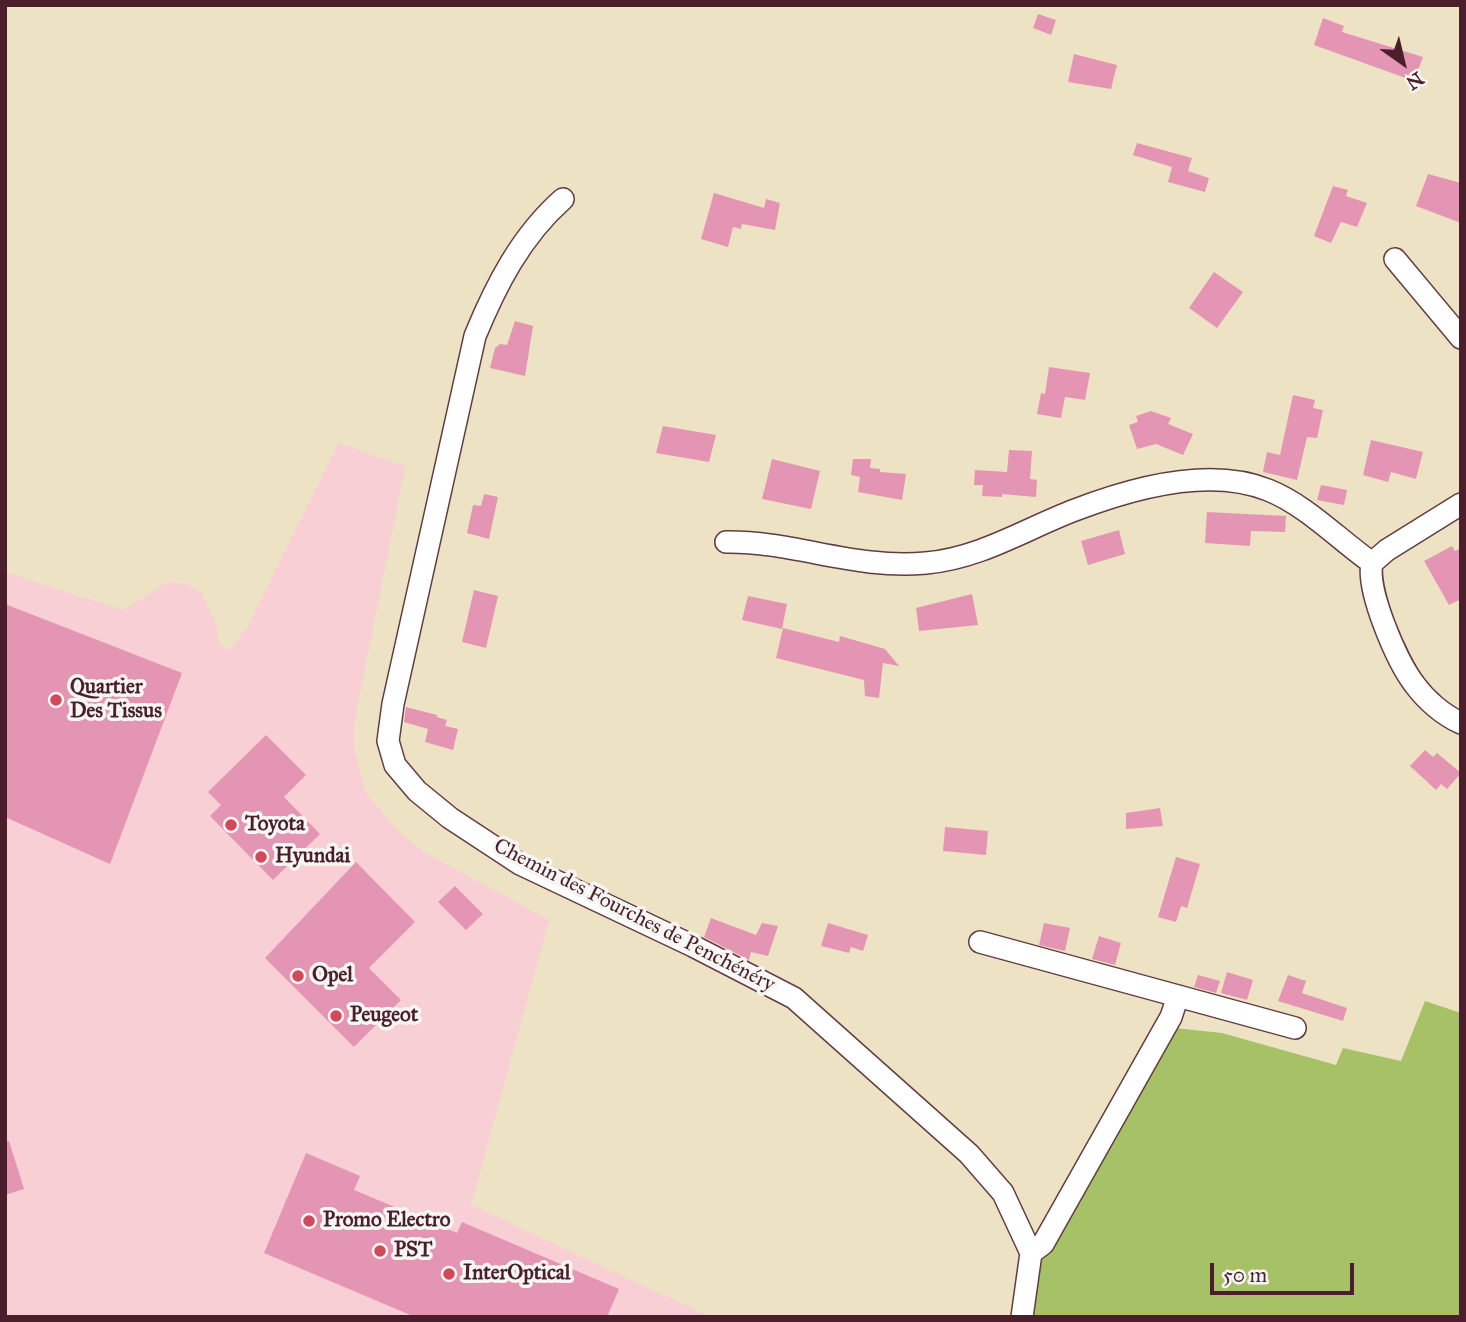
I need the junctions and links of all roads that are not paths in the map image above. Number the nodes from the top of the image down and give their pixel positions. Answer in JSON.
{"nodes":[{"id":1,"x":563,"y":199,"type":"dead end"},
{"id":2,"x":1395,"y":258,"type":"dead end"},
{"id":3,"x":1461,"y":338,"type":"edge"},
{"id":4,"x":1461,"y":504,"type":"edge"},
{"id":5,"x":726,"y":542,"type":"dead end"},
{"id":6,"x":1372,"y":563,"type":"junction"},
{"id":7,"x":1461,"y":723,"type":"edge"},
{"id":8,"x":980,"y":942,"type":"dead end"},
{"id":9,"x":1178,"y":996,"type":"junction"},
{"id":10,"x":1295,"y":1028,"type":"dead end"},
{"id":11,"x":1031,"y":1253,"type":"junction"},
{"id":12,"x":1022,"y":1317,"type":"edge"}],
"edges":[{"from":1,"to":11,"type":"street","name":"Chemin des Fourches de Penchénéry"},
{"from":2,"to":3,"type":"street"},
{"from":4,"to":6,"type":"street"},
{"from":5,"to":6,"type":"street"},
{"from":6,"to":7,"type":"street"},
{"from":8,"to":9,"type":"street"},
{"from":9,"to":10,"type":"street"},
{"from":9,"to":11,"type":"street"},
{"from":11,"to":12,"type":"street"}]}
